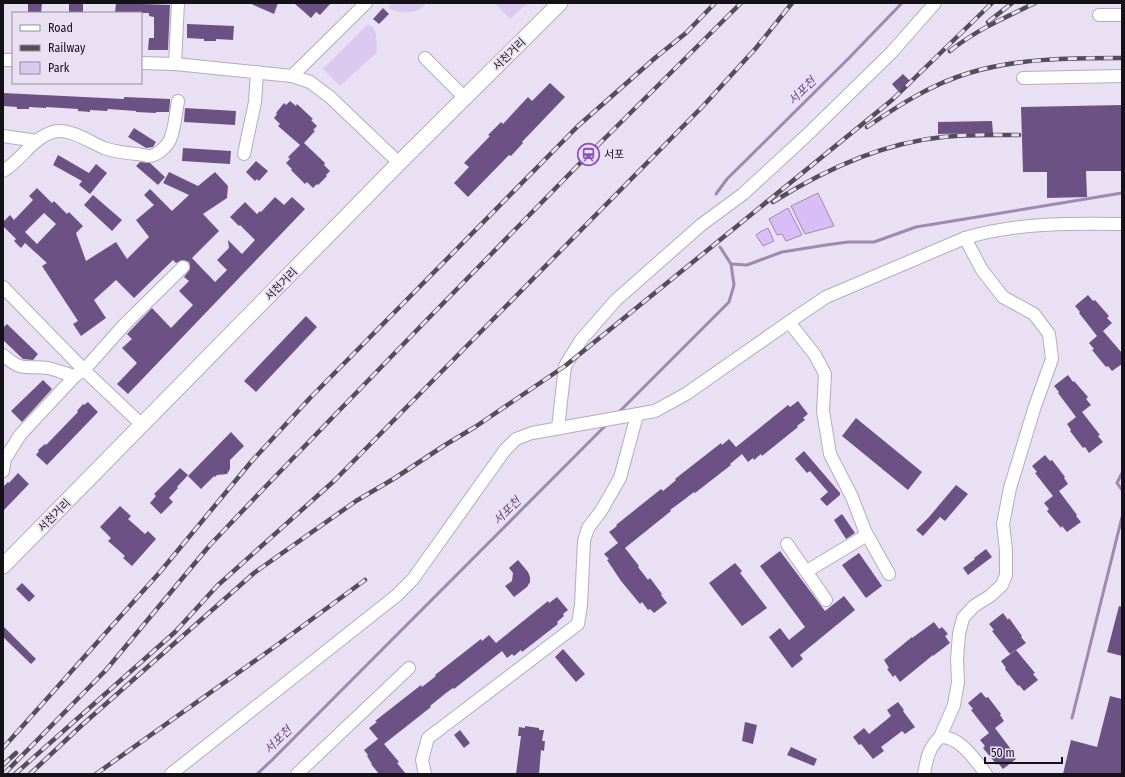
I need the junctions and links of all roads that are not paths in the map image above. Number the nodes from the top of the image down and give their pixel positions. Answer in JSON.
{"nodes":[{"id":1,"x":178,"y":3,"type":"edge"},
{"id":2,"x":366,"y":3,"type":"edge"},
{"id":3,"x":560,"y":3,"type":"edge"},
{"id":4,"x":935,"y":3,"type":"edge"},
{"id":5,"x":1099,"y":15,"type":"dead end"},
{"id":6,"x":1122,"y":15,"type":"edge"},
{"id":7,"x":425,"y":58,"type":"dead end"},
{"id":8,"x":142,"y":63,"type":"edge"},
{"id":9,"x":176,"y":64,"type":"junction"},
{"id":10,"x":258,"y":72,"type":"junction"},
{"id":11,"x":292,"y":76,"type":"junction"},
{"id":12,"x":1122,"y":76,"type":"edge"},
{"id":13,"x":1023,"y":78,"type":"dead end"},
{"id":14,"x":464,"y":97,"type":"junction"},
{"id":15,"x":178,"y":101,"type":"dead end"},
{"id":16,"x":3,"y":136,"type":"edge"},
{"id":17,"x":37,"y":141,"type":"junction"},
{"id":18,"x":244,"y":154,"type":"dead end"},
{"id":19,"x":399,"y":163,"type":"junction"},
{"id":20,"x":3,"y":171,"type":"edge"},
{"id":21,"x":1122,"y":224,"type":"edge"},
{"id":22,"x":965,"y":238,"type":"junction"},
{"id":23,"x":183,"y":267,"type":"dead end"},
{"id":24,"x":3,"y":287,"type":"edge"},
{"id":25,"x":789,"y":322,"type":"junction"},
{"id":26,"x":3,"y":356,"type":"edge"},
{"id":27,"x":80,"y":373,"type":"junction"},
{"id":28,"x":632,"y":416,"type":"junction"},
{"id":29,"x":142,"y":425,"type":"junction"},
{"id":30,"x":558,"y":428,"type":"junction"},
{"id":31,"x":3,"y":472,"type":"edge"},
{"id":32,"x":868,"y":535,"type":"junction"},
{"id":33,"x":787,"y":544,"type":"dead end"},
{"id":34,"x":3,"y":566,"type":"edge"},
{"id":35,"x":807,"y":571,"type":"junction"},
{"id":36,"x":890,"y":574,"type":"dead end"},
{"id":37,"x":826,"y":600,"type":"dead end"},
{"id":38,"x":409,"y":668,"type":"dead end"},
{"id":39,"x":940,"y":738,"type":"junction"},
{"id":40,"x":171,"y":774,"type":"edge"},
{"id":41,"x":297,"y":774,"type":"edge"},
{"id":42,"x":425,"y":774,"type":"edge"},
{"id":43,"x":924,"y":774,"type":"edge"},
{"id":44,"x":986,"y":774,"type":"edge"}],
"edges":[{"from":1,"to":9,"type":"street"},
{"from":2,"to":11,"type":"street"},
{"from":3,"to":14,"type":"main road","name":"서천거리"},
{"from":4,"to":30,"type":"street"},
{"from":5,"to":6,"type":"street"},
{"from":7,"to":14,"type":"street"},
{"from":8,"to":9,"type":"street"},
{"from":9,"to":10,"type":"street"},
{"from":10,"to":11,"type":"street"},
{"from":10,"to":18,"type":"street"},
{"from":11,"to":19,"type":"street"},
{"from":12,"to":13,"type":"street"},
{"from":14,"to":19,"type":"main road","name":"서천거리"},
{"from":15,"to":17,"type":"street"},
{"from":16,"to":17,"type":"street"},
{"from":17,"to":20,"type":"street"},
{"from":19,"to":29,"type":"main road","name":"서천거리"},
{"from":21,"to":22,"type":"street"},
{"from":22,"to":25,"type":"street"},
{"from":22,"to":39,"type":"street"},
{"from":23,"to":27,"type":"street"},
{"from":24,"to":27,"type":"street"},
{"from":25,"to":28,"type":"street"},
{"from":25,"to":32,"type":"street"},
{"from":26,"to":27,"type":"street"},
{"from":27,"to":29,"type":"street"},
{"from":27,"to":31,"type":"street"},
{"from":28,"to":30,"type":"street"},
{"from":28,"to":42,"type":"street"},
{"from":29,"to":34,"type":"main road","name":"서천거리"},
{"from":30,"to":40,"type":"street"},
{"from":32,"to":35,"type":"street"},
{"from":32,"to":36,"type":"street"},
{"from":33,"to":35,"type":"street"},
{"from":35,"to":37,"type":"street"},
{"from":38,"to":41,"type":"street"},
{"from":39,"to":43,"type":"street"},
{"from":39,"to":44,"type":"street"}]}
